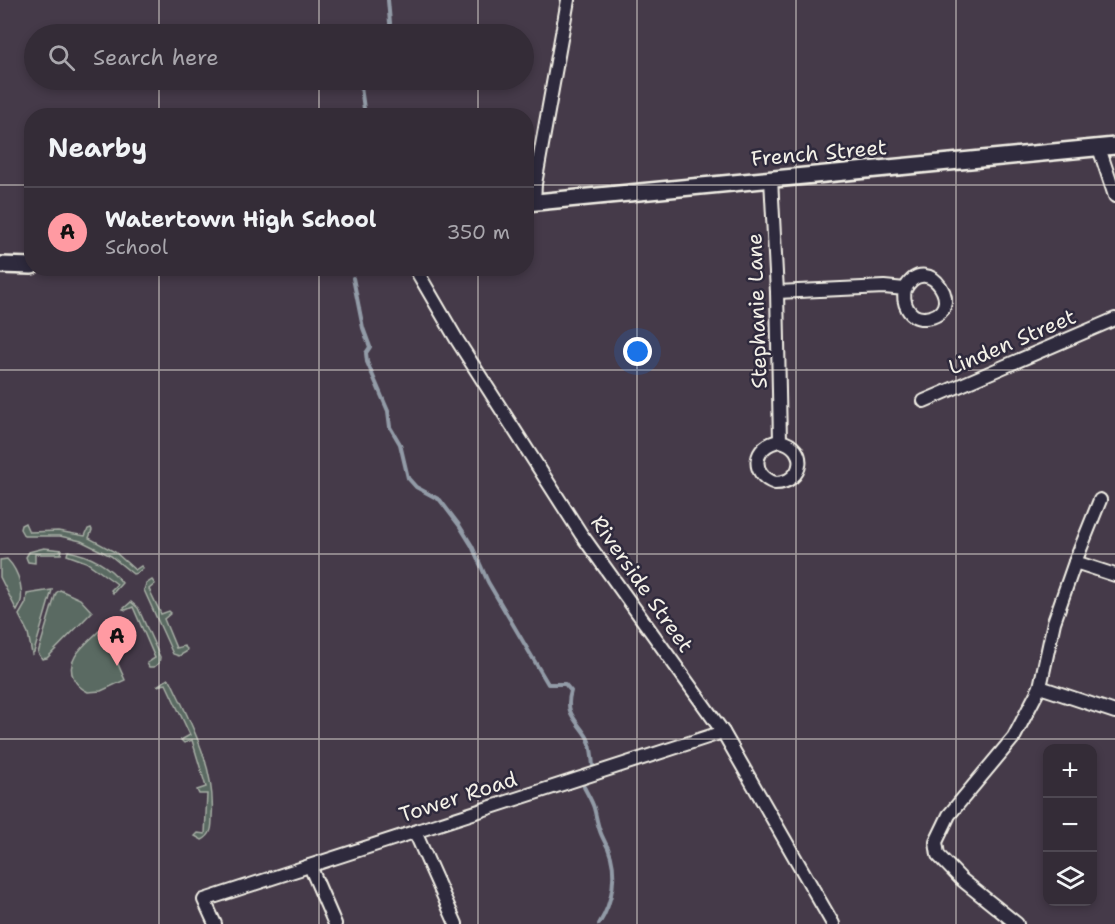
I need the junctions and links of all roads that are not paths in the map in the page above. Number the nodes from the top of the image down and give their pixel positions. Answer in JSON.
{"nodes":[{"id":1,"x":568,"y":0,"type":"edge"},
{"id":2,"x":1107,"y":147,"type":"edge"},
{"id":3,"x":771,"y":179,"type":"junction"},
{"id":4,"x":534,"y":188,"type":"edge"},
{"id":5,"x":1115,"y":196,"type":"edge"},
{"id":6,"x":534,"y":203,"type":"edge"},
{"id":7,"x":0,"y":265,"type":"edge"},
{"id":8,"x":24,"y":266,"type":"edge"},
{"id":9,"x":421,"y":276,"type":"edge"},
{"id":10,"x":905,"y":289,"type":"dead end"},
{"id":11,"x":777,"y":292,"type":"junction"},
{"id":12,"x":1115,"y":319,"type":"edge"},
{"id":13,"x":924,"y":401,"type":"dead end"},
{"id":14,"x":780,"y":441,"type":"dead end"},
{"id":15,"x":1100,"y":500,"type":"dead end"},
{"id":16,"x":1075,"y":562,"type":"junction"},
{"id":17,"x":1115,"y":575,"type":"edge"},
{"id":18,"x":1040,"y":687,"type":"junction"},
{"id":19,"x":1115,"y":712,"type":"edge"},
{"id":20,"x":723,"y":732,"type":"junction"},
{"id":21,"x":415,"y":832,"type":"junction"},
{"id":22,"x":310,"y":866,"type":"junction"},
{"id":23,"x":215,"y":924,"type":"edge"},
{"id":24,"x":335,"y":924,"type":"edge"},
{"id":25,"x":456,"y":924,"type":"edge"},
{"id":26,"x":833,"y":924,"type":"edge"},
{"id":27,"x":1017,"y":924,"type":"edge"}],
"edges":[{"from":1,"to":4,"type":"street"},
{"from":2,"to":3,"type":"street","name":"French Street"},
{"from":2,"to":5,"type":"street"},
{"from":3,"to":6,"type":"street","name":"French Street"},
{"from":3,"to":11,"type":"street","name":"Stephanie Lane"},
{"from":7,"to":8,"type":"street"},
{"from":9,"to":20,"type":"street","name":"Riverside Street"},
{"from":10,"to":11,"type":"street"},
{"from":11,"to":14,"type":"street","name":"Stephanie Lane"},
{"from":12,"to":13,"type":"street","name":"Linden Street"},
{"from":15,"to":16,"type":"street"},
{"from":16,"to":17,"type":"street"},
{"from":16,"to":18,"type":"street"},
{"from":18,"to":19,"type":"street"},
{"from":18,"to":27,"type":"street"},
{"from":20,"to":21,"type":"street","name":"Tower Road"},
{"from":20,"to":26,"type":"street","name":"Riverside Street"},
{"from":21,"to":22,"type":"street","name":"Tower Road"},
{"from":21,"to":25,"type":"street"},
{"from":22,"to":23,"type":"street","name":"Tower Road"},
{"from":22,"to":24,"type":"street"}]}
